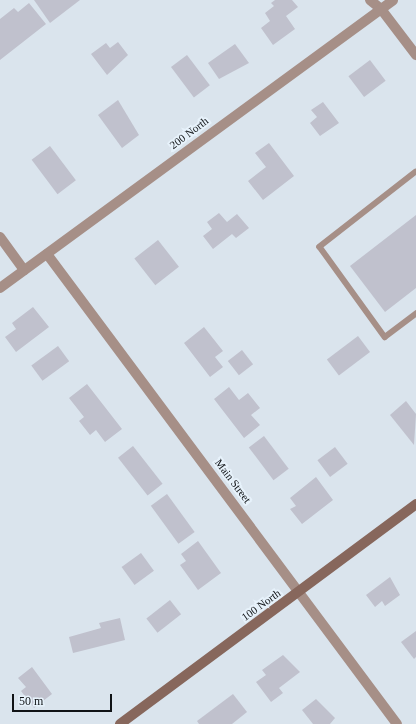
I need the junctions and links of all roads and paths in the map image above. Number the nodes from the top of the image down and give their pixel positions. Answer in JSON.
{"nodes":[{"id":1,"x":370,"y":0,"type":"edge"},
{"id":2,"x":393,"y":0,"type":"edge"},
{"id":3,"x":381,"y":9,"type":"junction"},
{"id":4,"x":416,"y":55,"type":"edge"},
{"id":5,"x":416,"y":172,"type":"edge"},
{"id":6,"x":0,"y":237,"type":"edge"},
{"id":7,"x":47,"y":254,"type":"junction"},
{"id":8,"x":24,"y":270,"type":"junction"},
{"id":9,"x":0,"y":288,"type":"edge"},
{"id":10,"x":416,"y":314,"type":"edge"},
{"id":11,"x":416,"y":504,"type":"edge"},
{"id":12,"x":300,"y":591,"type":"junction"},
{"id":13,"x":120,"y":724,"type":"edge"},
{"id":14,"x":397,"y":724,"type":"edge"}],
"edges":[{"from":1,"to":3,"type":"street"},
{"from":2,"to":3,"type":"street","name":"200 North"},
{"from":3,"to":4,"type":"street"},
{"from":3,"to":7,"type":"street","name":"200 North"},
{"from":5,"to":10,"type":"lane"},
{"from":6,"to":8,"type":"street"},
{"from":7,"to":8,"type":"street","name":"200 North"},
{"from":7,"to":12,"type":"street","name":"Main Street"},
{"from":8,"to":9,"type":"street","name":"200 North"},
{"from":11,"to":12,"type":"street","name":"100 North"},
{"from":12,"to":13,"type":"street","name":"100 North"},
{"from":12,"to":14,"type":"street","name":"Main Street"}]}
